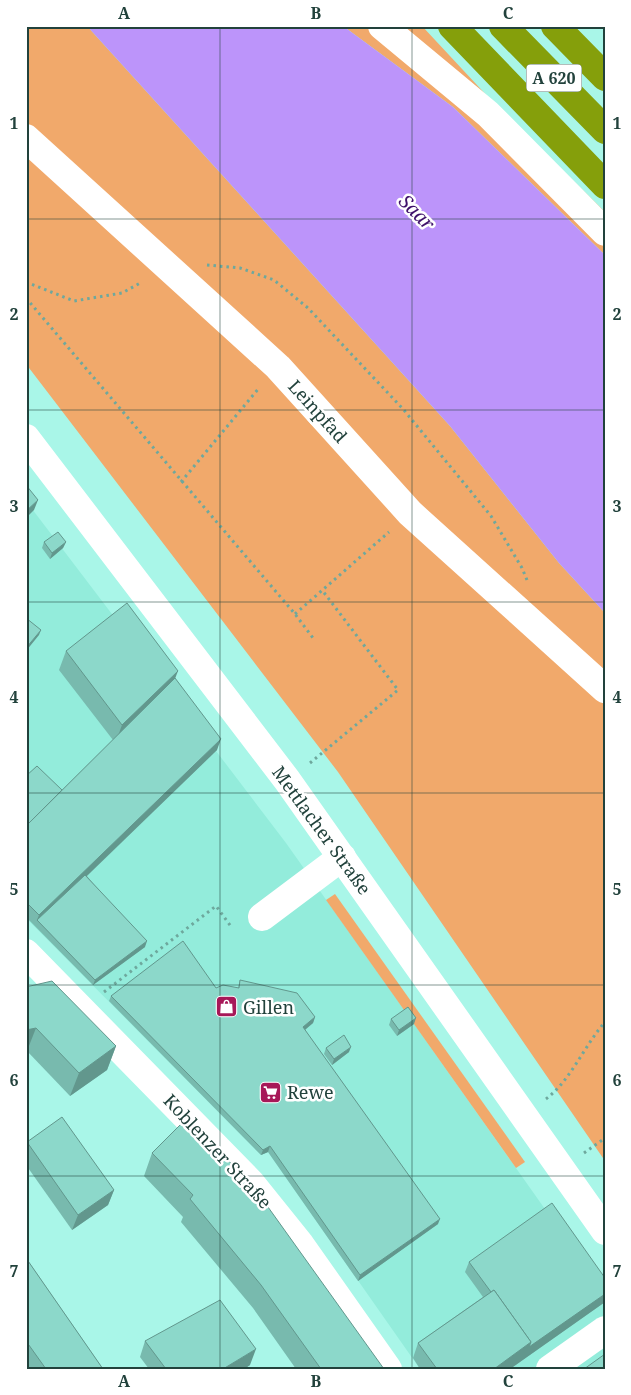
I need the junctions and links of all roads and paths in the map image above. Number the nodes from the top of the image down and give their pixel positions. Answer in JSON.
{"nodes":[{"id":1,"x":382,"y":26,"type":"edge"},
{"id":2,"x":452,"y":26,"type":"edge"},
{"id":3,"x":503,"y":26,"type":"edge"},
{"id":4,"x":556,"y":26,"type":"edge"},
{"id":5,"x":605,"y":76,"type":"edge"},
{"id":6,"x":605,"y":130,"type":"edge"},
{"id":7,"x":26,"y":138,"type":"edge"},
{"id":8,"x":605,"y":184,"type":"edge"},
{"id":9,"x":605,"y":232,"type":"edge"},
{"id":10,"x":167,"y":268,"type":"junction"},
{"id":11,"x":26,"y":282,"type":"edge"},
{"id":12,"x":26,"y":298,"type":"edge"},
{"id":13,"x":247,"y":403,"type":"dead end"},
{"id":14,"x":26,"y":438,"type":"edge"},
{"id":15,"x":182,"y":482,"type":"junction"},
{"id":16,"x":385,"y":536,"type":"dead end"},
{"id":17,"x":529,"y":586,"type":"dead end"},
{"id":18,"x":322,"y":590,"type":"junction"},
{"id":19,"x":295,"y":614,"type":"junction"},
{"id":20,"x":314,"y":638,"type":"dead end"},
{"id":21,"x":605,"y":689,"type":"edge"},
{"id":22,"x":327,"y":749,"type":"dead end"},
{"id":23,"x":342,"y":857,"type":"junction"},
{"id":24,"x":262,"y":917,"type":"dead end"},
{"id":25,"x":232,"y":928,"type":"dead end"},
{"id":26,"x":31,"y":965,"type":"edge"},
{"id":27,"x":81,"y":1009,"type":"junction"},
{"id":28,"x":605,"y":1022,"type":"edge"},
{"id":29,"x":557,"y":1091,"type":"dead end"},
{"id":30,"x":605,"y":1231,"type":"edge"},
{"id":31,"x":605,"y":1330,"type":"edge"},
{"id":32,"x":388,"y":1369,"type":"edge"},
{"id":33,"x":550,"y":1369,"type":"edge"}],
"edges":[{"from":1,"to":9,"type":"street"},
{"from":2,"to":8,"type":"highway"},
{"from":3,"to":6,"type":"highway","number":"A 620"},
{"from":4,"to":5,"type":"highway","number":"A 620"},
{"from":7,"to":10,"type":"street","name":"Leinpfad"},
{"from":10,"to":11,"type":"path"},
{"from":10,"to":17,"type":"path"},
{"from":10,"to":21,"type":"street","name":"Leinpfad"},
{"from":12,"to":15,"type":"path"},
{"from":13,"to":15,"type":"path"},
{"from":14,"to":23,"type":"street","name":"Mettlacher Straße"},
{"from":15,"to":19,"type":"path"},
{"from":16,"to":18,"type":"path"},
{"from":18,"to":19,"type":"path"},
{"from":18,"to":22,"type":"path"},
{"from":19,"to":20,"type":"path"},
{"from":23,"to":24,"type":"street"},
{"from":23,"to":30,"type":"street","name":"Mettlacher Straße"},
{"from":25,"to":27,"type":"path"},
{"from":26,"to":27,"type":"street","name":"Koblenzer Straße"},
{"from":27,"to":32,"type":"street","name":"Koblenzer Straße"},
{"from":28,"to":29,"type":"path"},
{"from":31,"to":33,"type":"street"}]}
